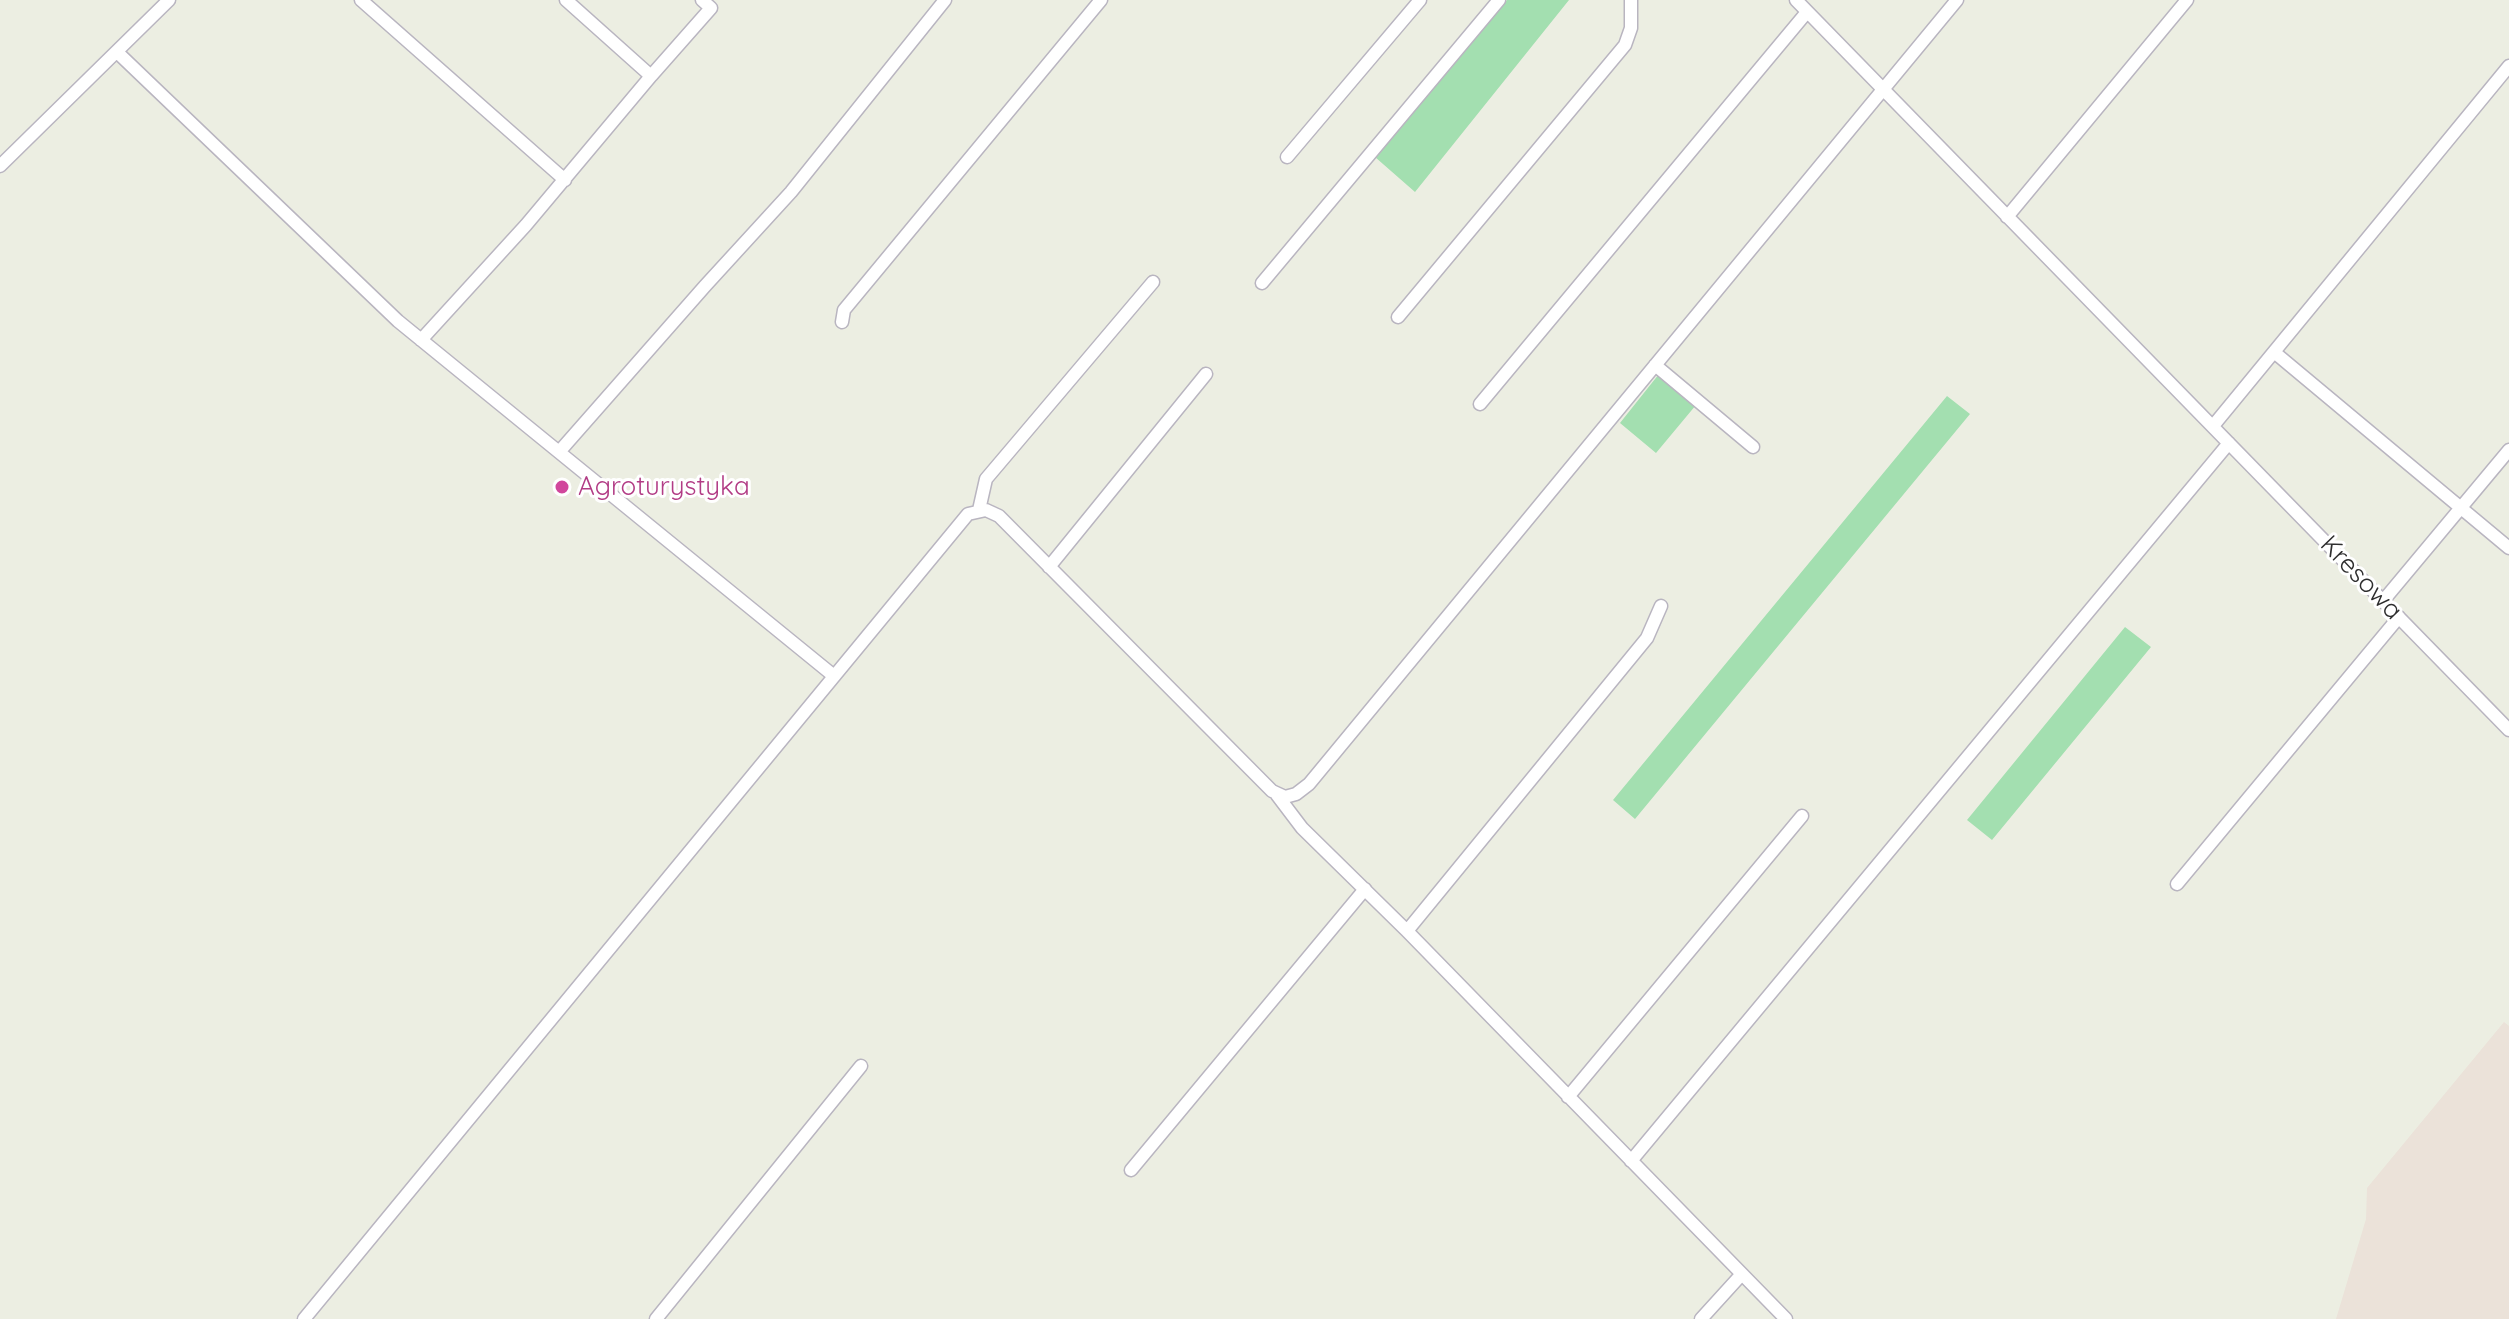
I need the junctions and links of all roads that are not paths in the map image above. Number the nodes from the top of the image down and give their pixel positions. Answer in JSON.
{"nodes":[{"id":1,"x":361,"y":0,"type":"edge"},
{"id":2,"x":566,"y":0,"type":"edge"},
{"id":3,"x":945,"y":0,"type":"edge"},
{"id":4,"x":1101,"y":0,"type":"edge"},
{"id":5,"x":1420,"y":0,"type":"edge"},
{"id":6,"x":1499,"y":0,"type":"edge"},
{"id":7,"x":1631,"y":0,"type":"edge"},
{"id":8,"x":1796,"y":0,"type":"edge"},
{"id":9,"x":1957,"y":0,"type":"edge"},
{"id":10,"x":2187,"y":0,"type":"edge"},
{"id":11,"x":167,"y":1,"type":"edge"},
{"id":12,"x":710,"y":3,"type":"edge"},
{"id":13,"x":1807,"y":12,"type":"junction"},
{"id":14,"x":117,"y":52,"type":"junction"},
{"id":15,"x":2509,"y":66,"type":"edge"},
{"id":16,"x":651,"y":76,"type":"junction"},
{"id":17,"x":1883,"y":91,"type":"junction"},
{"id":18,"x":1287,"y":157,"type":"dead end"},
{"id":19,"x":0,"y":166,"type":"edge"},
{"id":20,"x":565,"y":180,"type":"junction"},
{"id":21,"x":2007,"y":217,"type":"junction"},
{"id":22,"x":1153,"y":282,"type":"dead end"},
{"id":23,"x":1262,"y":283,"type":"dead end"},
{"id":24,"x":1398,"y":317,"type":"dead end"},
{"id":25,"x":842,"y":322,"type":"dead end"},
{"id":26,"x":421,"y":340,"type":"junction"},
{"id":27,"x":2274,"y":352,"type":"junction"},
{"id":28,"x":1655,"y":365,"type":"junction"},
{"id":29,"x":1206,"y":374,"type":"dead end"},
{"id":30,"x":1480,"y":404,"type":"dead end"},
{"id":31,"x":2213,"y":426,"type":"junction"},
{"id":32,"x":2229,"y":443,"type":"junction"},
{"id":33,"x":1753,"y":447,"type":"dead end"},
{"id":34,"x":2509,"y":450,"type":"edge"},
{"id":35,"x":559,"y":452,"type":"junction"},
{"id":36,"x":2461,"y":508,"type":"junction"},
{"id":37,"x":979,"y":510,"type":"junction"},
{"id":38,"x":2509,"y":548,"type":"edge"},
{"id":39,"x":1049,"y":567,"type":"junction"},
{"id":40,"x":2383,"y":601,"type":"junction"},
{"id":41,"x":1661,"y":606,"type":"dead end"},
{"id":42,"x":2399,"y":617,"type":"junction"},
{"id":43,"x":834,"y":676,"type":"junction"},
{"id":44,"x":2509,"y":730,"type":"edge"},
{"id":45,"x":1277,"y":795,"type":"junction"},
{"id":46,"x":1802,"y":816,"type":"dead end"},
{"id":47,"x":2177,"y":884,"type":"dead end"},
{"id":48,"x":1365,"y":889,"type":"junction"},
{"id":49,"x":1407,"y":931,"type":"junction"},
{"id":50,"x":861,"y":1066,"type":"dead end"},
{"id":51,"x":1568,"y":1097,"type":"junction"},
{"id":52,"x":1631,"y":1161,"type":"junction"},
{"id":53,"x":1131,"y":1170,"type":"dead end"},
{"id":54,"x":1741,"y":1275,"type":"junction"},
{"id":55,"x":304,"y":1319,"type":"edge"},
{"id":56,"x":656,"y":1319,"type":"edge"},
{"id":57,"x":1701,"y":1319,"type":"edge"},
{"id":58,"x":1786,"y":1319,"type":"edge"}],
"edges":[{"from":1,"to":20,"type":"street"},
{"from":2,"to":16,"type":"street"},
{"from":3,"to":35,"type":"street"},
{"from":4,"to":25,"type":"street"},
{"from":5,"to":18,"type":"street"},
{"from":6,"to":23,"type":"street"},
{"from":7,"to":24,"type":"street"},
{"from":8,"to":13,"type":"street","name":"Kresowa"},
{"from":9,"to":17,"type":"street"},
{"from":10,"to":21,"type":"street"},
{"from":11,"to":14,"type":"street"},
{"from":12,"to":16,"type":"street"},
{"from":13,"to":17,"type":"street","name":"Kresowa"},
{"from":13,"to":30,"type":"street"},
{"from":14,"to":19,"type":"street"},
{"from":14,"to":26,"type":"street"},
{"from":15,"to":27,"type":"street"},
{"from":16,"to":20,"type":"street"},
{"from":17,"to":21,"type":"street","name":"Kresowa"},
{"from":17,"to":28,"type":"street"},
{"from":20,"to":26,"type":"street"},
{"from":21,"to":31,"type":"street","name":"Kresowa"},
{"from":22,"to":37,"type":"street"},
{"from":26,"to":35,"type":"street"},
{"from":27,"to":31,"type":"street"},
{"from":27,"to":36,"type":"street"},
{"from":28,"to":33,"type":"street"},
{"from":28,"to":45,"type":"street"},
{"from":29,"to":39,"type":"street"},
{"from":31,"to":32,"type":"street","name":"Kresowa"},
{"from":32,"to":40,"type":"street","name":"Kresowa"},
{"from":32,"to":52,"type":"street"},
{"from":34,"to":36,"type":"street"},
{"from":35,"to":43,"type":"street"},
{"from":36,"to":38,"type":"street"},
{"from":36,"to":40,"type":"street"},
{"from":37,"to":39,"type":"street"},
{"from":37,"to":43,"type":"street"},
{"from":39,"to":45,"type":"street"},
{"from":40,"to":42,"type":"street","name":"Kresowa"},
{"from":41,"to":49,"type":"street"},
{"from":42,"to":44,"type":"street","name":"Kresowa"},
{"from":42,"to":47,"type":"street"},
{"from":43,"to":55,"type":"street"},
{"from":45,"to":48,"type":"street"},
{"from":46,"to":51,"type":"street"},
{"from":48,"to":49,"type":"street"},
{"from":48,"to":53,"type":"street"},
{"from":49,"to":51,"type":"street"},
{"from":50,"to":56,"type":"street"},
{"from":51,"to":52,"type":"street"},
{"from":52,"to":54,"type":"street"},
{"from":54,"to":57,"type":"street"},
{"from":54,"to":58,"type":"street"}]}
